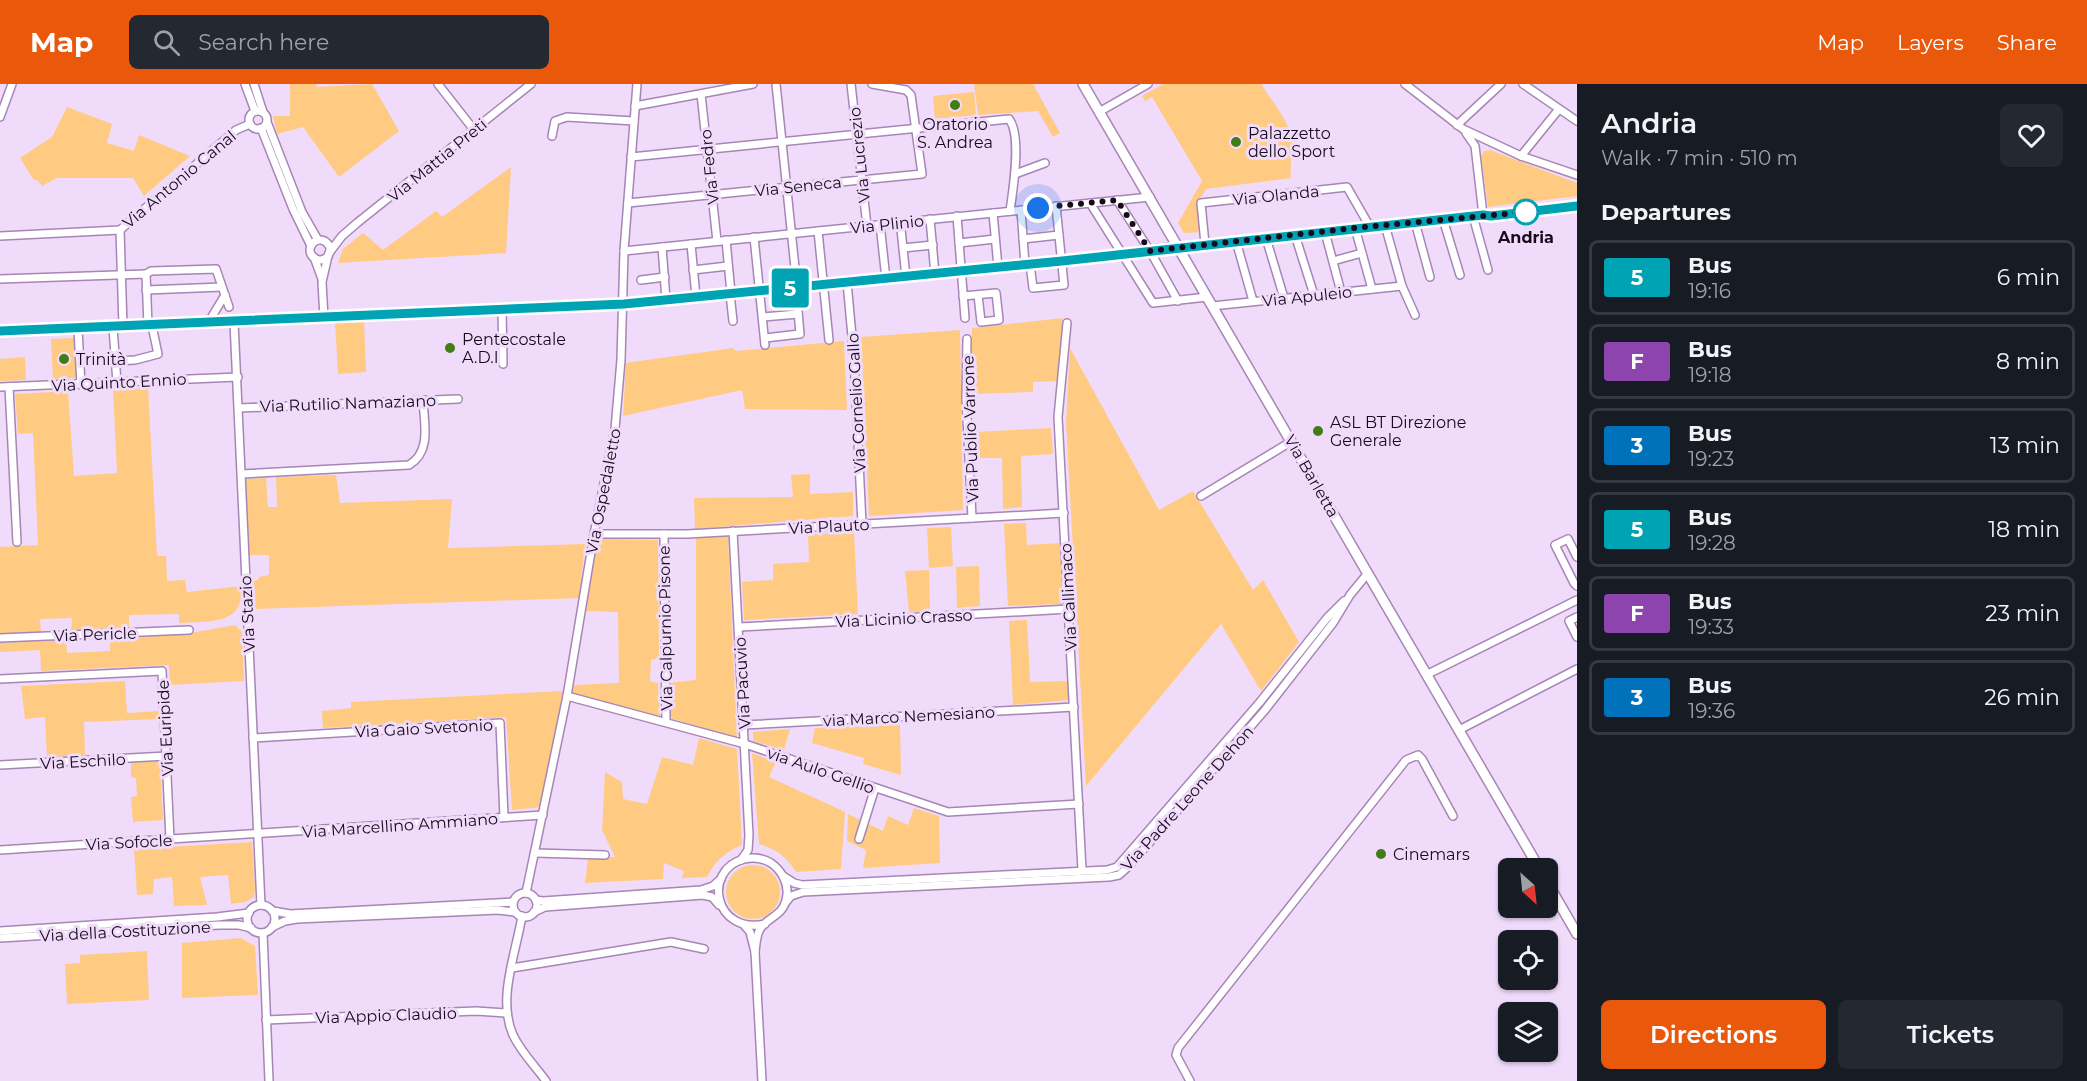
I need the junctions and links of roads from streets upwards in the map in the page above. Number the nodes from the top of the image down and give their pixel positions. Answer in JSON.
{"nodes":[{"id":1,"x":12,"y":84,"type":"edge"},
{"id":2,"x":245,"y":84,"type":"edge"},
{"id":3,"x":254,"y":84,"type":"edge"},
{"id":4,"x":531,"y":84,"type":"edge"},
{"id":5,"x":637,"y":84,"type":"edge"},
{"id":6,"x":753,"y":84,"type":"edge"},
{"id":7,"x":776,"y":84,"type":"edge"},
{"id":8,"x":851,"y":84,"type":"edge"},
{"id":9,"x":872,"y":84,"type":"edge"},
{"id":10,"x":1083,"y":84,"type":"edge"},
{"id":11,"x":1148,"y":84,"type":"edge"},
{"id":12,"x":1405,"y":84,"type":"edge"},
{"id":13,"x":1501,"y":84,"type":"edge"},
{"id":14,"x":1523,"y":84,"type":"edge"},
{"id":15,"x":443,"y":86,"type":"edge"},
{"id":16,"x":701,"y":94,"type":"junction"},
{"id":17,"x":3,"y":98,"type":"edge"},
{"id":18,"x":635,"y":106,"type":"junction"},
{"id":19,"x":1559,"y":109,"type":"junction"},
{"id":20,"x":255,"y":111,"type":"junction"},
{"id":21,"x":263,"y":112,"type":"junction"},
{"id":22,"x":1099,"y":112,"type":"junction"},
{"id":23,"x":0,"y":117,"type":"edge"},
{"id":24,"x":634,"y":121,"type":"junction"},
{"id":25,"x":1577,"y":121,"type":"edge"},
{"id":26,"x":267,"y":122,"type":"junction"},
{"id":27,"x":250,"y":124,"type":"junction"},
{"id":28,"x":1460,"y":127,"type":"junction"},
{"id":29,"x":261,"y":128,"type":"junction"},
{"id":30,"x":916,"y":128,"type":"junction"},
{"id":31,"x":474,"y":130,"type":"junction"},
{"id":32,"x":857,"y":134,"type":"junction"},
{"id":33,"x":552,"y":136,"type":"dead end"},
{"id":34,"x":782,"y":142,"type":"junction"},
{"id":35,"x":707,"y":150,"type":"junction"},
{"id":36,"x":1521,"y":156,"type":"junction"},
{"id":37,"x":631,"y":157,"type":"junction"},
{"id":38,"x":1045,"y":163,"type":"dead end"},
{"id":39,"x":1015,"y":174,"type":"junction"},
{"id":40,"x":1577,"y":175,"type":"edge"},
{"id":41,"x":862,"y":180,"type":"junction"},
{"id":42,"x":787,"y":187,"type":"junction"},
{"id":43,"x":712,"y":195,"type":"junction"},
{"id":44,"x":1150,"y":197,"type":"junction"},
{"id":45,"x":1117,"y":200,"type":"junction"},
{"id":46,"x":628,"y":203,"type":"junction"},
{"id":47,"x":1090,"y":203,"type":"junction"},
{"id":48,"x":1056,"y":206,"type":"junction"},
{"id":49,"x":1577,"y":206,"type":"edge"},
{"id":50,"x":1021,"y":210,"type":"junction"},
{"id":51,"x":1010,"y":211,"type":"junction"},
{"id":52,"x":993,"y":213,"type":"junction"},
{"id":53,"x":1483,"y":215,"type":"junction"},
{"id":54,"x":957,"y":216,"type":"junction"},
{"id":55,"x":1473,"y":216,"type":"junction"},
{"id":56,"x":930,"y":219,"type":"junction"},
{"id":57,"x":1443,"y":219,"type":"junction"},
{"id":58,"x":1415,"y":222,"type":"junction"},
{"id":59,"x":880,"y":224,"type":"junction"},
{"id":60,"x":1385,"y":225,"type":"junction"},
{"id":61,"x":867,"y":226,"type":"junction"},
{"id":62,"x":1370,"y":227,"type":"junction"},
{"id":63,"x":1355,"y":228,"type":"junction"},
{"id":64,"x":901,"y":229,"type":"dead end"},
{"id":65,"x":120,"y":230,"type":"junction"},
{"id":66,"x":818,"y":231,"type":"junction"},
{"id":67,"x":1325,"y":232,"type":"junction"},
{"id":68,"x":792,"y":233,"type":"junction"},
{"id":69,"x":1295,"y":235,"type":"junction"},
{"id":70,"x":0,"y":236,"type":"edge"},
{"id":71,"x":342,"y":236,"type":"junction"},
{"id":72,"x":1059,"y":236,"type":"junction"},
{"id":73,"x":754,"y":237,"type":"junction"},
{"id":74,"x":1266,"y":238,"type":"junction"},
{"id":75,"x":995,"y":239,"type":"junction"},
{"id":76,"x":1023,"y":239,"type":"junction"},
{"id":77,"x":726,"y":240,"type":"junction"},
{"id":78,"x":321,"y":241,"type":"junction"},
{"id":79,"x":717,"y":241,"type":"junction"},
{"id":80,"x":1236,"y":241,"type":"junction"},
{"id":81,"x":959,"y":243,"type":"junction"},
{"id":82,"x":691,"y":244,"type":"junction"},
{"id":83,"x":1205,"y":244,"type":"junction"},
{"id":84,"x":933,"y":245,"type":"junction"},
{"id":85,"x":311,"y":246,"type":"junction"},
{"id":86,"x":662,"y":247,"type":"junction"},
{"id":87,"x":1179,"y":247,"type":"junction"},
{"id":88,"x":903,"y":248,"type":"junction"},
{"id":89,"x":624,"y":250,"type":"junction"},
{"id":90,"x":1150,"y":251,"type":"junction"},
{"id":91,"x":1362,"y":253,"type":"junction"},
{"id":92,"x":329,"y":254,"type":"junction"},
{"id":93,"x":1123,"y":255,"type":"junction"},
{"id":94,"x":314,"y":257,"type":"junction"},
{"id":95,"x":1062,"y":261,"type":"junction"},
{"id":96,"x":1333,"y":261,"type":"junction"},
{"id":97,"x":1028,"y":264,"type":"junction"},
{"id":98,"x":729,"y":266,"type":"junction"},
{"id":99,"x":998,"y":267,"type":"junction"},
{"id":100,"x":693,"y":270,"type":"junction"},
{"id":101,"x":1488,"y":270,"type":"dead end"},
{"id":102,"x":961,"y":271,"type":"junction"},
{"id":103,"x":146,"y":274,"type":"junction"},
{"id":104,"x":935,"y":274,"type":"junction"},
{"id":105,"x":1460,"y":274,"type":"dead end"},
{"id":106,"x":121,"y":275,"type":"junction"},
{"id":107,"x":665,"y":277,"type":"junction"},
{"id":108,"x":906,"y":277,"type":"junction"},
{"id":109,"x":1430,"y":277,"type":"dead end"},
{"id":110,"x":0,"y":279,"type":"edge"},
{"id":111,"x":885,"y":279,"type":"junction"},
{"id":112,"x":641,"y":280,"type":"dead end"},
{"id":113,"x":322,"y":282,"type":"junction"},
{"id":114,"x":847,"y":282,"type":"junction"},
{"id":115,"x":823,"y":285,"type":"junction"},
{"id":116,"x":1402,"y":286,"type":"junction"},
{"id":117,"x":796,"y":287,"type":"junction"},
{"id":118,"x":1372,"y":289,"type":"junction"},
{"id":119,"x":146,"y":290,"type":"junction"},
{"id":120,"x":224,"y":291,"type":"junction"},
{"id":121,"x":760,"y":291,"type":"junction"},
{"id":122,"x":1341,"y":292,"type":"junction"},
{"id":123,"x":731,"y":294,"type":"junction"},
{"id":124,"x":1314,"y":295,"type":"junction"},
{"id":125,"x":963,"y":296,"type":"junction"},
{"id":126,"x":978,"y":296,"type":"junction"},
{"id":127,"x":696,"y":297,"type":"junction"},
{"id":128,"x":1284,"y":298,"type":"junction"},
{"id":129,"x":666,"y":300,"type":"junction"},
{"id":130,"x":1178,"y":301,"type":"junction"},
{"id":131,"x":1210,"y":302,"type":"junction"},
{"id":132,"x":1253,"y":302,"type":"junction"},
{"id":133,"x":624,"y":304,"type":"junction"},
{"id":134,"x":229,"y":307,"type":"dead end"},
{"id":135,"x":502,"y":309,"type":"junction"},
{"id":136,"x":798,"y":314,"type":"junction"},
{"id":137,"x":1415,"y":315,"type":"dead end"},
{"id":138,"x":763,"y":317,"type":"junction"},
{"id":139,"x":324,"y":318,"type":"junction"},
{"id":140,"x":965,"y":318,"type":"dead end"},
{"id":141,"x":734,"y":321,"type":"dead end"},
{"id":142,"x":234,"y":322,"type":"junction"},
{"id":143,"x":208,"y":323,"type":"junction"},
{"id":144,"x":1067,"y":323,"type":"dead end"},
{"id":145,"x":118,"y":326,"type":"junction"},
{"id":146,"x":150,"y":326,"type":"junction"},
{"id":147,"x":78,"y":328,"type":"junction"},
{"id":148,"x":0,"y":331,"type":"edge"},
{"id":149,"x":967,"y":339,"type":"dead end"},
{"id":150,"x":829,"y":340,"type":"dead end"},
{"id":151,"x":115,"y":361,"type":"junction"},
{"id":152,"x":502,"y":364,"type":"dead end"},
{"id":153,"x":238,"y":377,"type":"junction"},
{"id":154,"x":117,"y":383,"type":"junction"},
{"id":155,"x":81,"y":385,"type":"junction"},
{"id":156,"x":0,"y":387,"type":"edge"},
{"id":157,"x":9,"y":387,"type":"junction"},
{"id":158,"x":458,"y":399,"type":"dead end"},
{"id":159,"x":423,"y":400,"type":"junction"},
{"id":160,"x":239,"y":408,"type":"junction"},
{"id":161,"x":1292,"y":441,"type":"junction"},
{"id":162,"x":242,"y":474,"type":"junction"},
{"id":163,"x":1201,"y":495,"type":"dead end"},
{"id":164,"x":1064,"y":513,"type":"junction"},
{"id":165,"x":972,"y":518,"type":"junction"},
{"id":166,"x":862,"y":524,"type":"junction"},
{"id":167,"x":733,"y":531,"type":"junction"},
{"id":168,"x":594,"y":534,"type":"junction"},
{"id":169,"x":664,"y":534,"type":"junction"},
{"id":170,"x":16,"y":542,"type":"dead end"},
{"id":171,"x":1577,"y":557,"type":"edge"},
{"id":172,"x":1368,"y":573,"type":"junction"},
{"id":173,"x":1577,"y":586,"type":"edge"},
{"id":174,"x":1350,"y":595,"type":"junction"},
{"id":175,"x":1577,"y":600,"type":"edge"},
{"id":176,"x":1069,"y":609,"type":"junction"},
{"id":177,"x":1577,"y":618,"type":"edge"},
{"id":178,"x":739,"y":627,"type":"junction"},
{"id":179,"x":189,"y":630,"type":"dead end"},
{"id":180,"x":1577,"y":637,"type":"edge"},
{"id":181,"x":0,"y":638,"type":"edge"},
{"id":182,"x":1577,"y":669,"type":"edge"},
{"id":183,"x":1426,"y":675,"type":"junction"},
{"id":184,"x":0,"y":679,"type":"edge"},
{"id":185,"x":567,"y":696,"type":"junction"},
{"id":186,"x":1074,"y":707,"type":"junction"},
{"id":187,"x":666,"y":722,"type":"junction"},
{"id":188,"x":744,"y":725,"type":"junction"},
{"id":189,"x":1459,"y":730,"type":"junction"},
{"id":190,"x":254,"y":738,"type":"junction"},
{"id":191,"x":745,"y":744,"type":"junction"},
{"id":192,"x":166,"y":756,"type":"junction"},
{"id":193,"x":0,"y":765,"type":"edge"},
{"id":194,"x":875,"y":788,"type":"junction"},
{"id":195,"x":1079,"y":804,"type":"junction"},
{"id":196,"x":543,"y":815,"type":"junction"},
{"id":197,"x":1453,"y":816,"type":"dead end"},
{"id":198,"x":504,"y":818,"type":"junction"},
{"id":199,"x":258,"y":834,"type":"junction"},
{"id":200,"x":749,"y":836,"type":"junction"},
{"id":201,"x":170,"y":839,"type":"junction"},
{"id":202,"x":859,"y":839,"type":"dead end"},
{"id":203,"x":0,"y":850,"type":"edge"},
{"id":204,"x":535,"y":853,"type":"junction"},
{"id":205,"x":605,"y":855,"type":"dead end"},
{"id":206,"x":1533,"y":858,"type":"edge"},
{"id":207,"x":741,"y":860,"type":"junction"},
{"id":208,"x":769,"y":862,"type":"junction"},
{"id":209,"x":1082,"y":870,"type":"junction"},
{"id":210,"x":783,"y":876,"type":"junction"},
{"id":211,"x":721,"y":879,"type":"junction"},
{"id":212,"x":526,"y":893,"type":"junction"},
{"id":213,"x":536,"y":900,"type":"junction"},
{"id":214,"x":1558,"y":901,"type":"edge"},
{"id":215,"x":513,"y":902,"type":"junction"},
{"id":216,"x":786,"y":902,"type":"junction"},
{"id":217,"x":261,"y":905,"type":"junction"},
{"id":218,"x":273,"y":911,"type":"junction"},
{"id":219,"x":534,"y":912,"type":"junction"},
{"id":220,"x":726,"y":913,"type":"junction"},
{"id":221,"x":249,"y":914,"type":"junction"},
{"id":222,"x":519,"y":914,"type":"junction"},
{"id":223,"x":765,"y":924,"type":"junction"},
{"id":224,"x":744,"y":925,"type":"junction"},
{"id":225,"x":273,"y":927,"type":"junction"},
{"id":226,"x":251,"y":928,"type":"junction"},
{"id":227,"x":0,"y":931,"type":"edge"},
{"id":228,"x":263,"y":933,"type":"junction"},
{"id":229,"x":1577,"y":934,"type":"edge"},
{"id":230,"x":0,"y":938,"type":"edge"},
{"id":231,"x":704,"y":949,"type":"dead end"},
{"id":232,"x":754,"y":952,"type":"junction"},
{"id":233,"x":512,"y":968,"type":"junction"},
{"id":234,"x":506,"y":1013,"type":"junction"},
{"id":235,"x":266,"y":1020,"type":"junction"},
{"id":236,"x":269,"y":1081,"type":"edge"},
{"id":237,"x":546,"y":1081,"type":"edge"},
{"id":238,"x":762,"y":1081,"type":"edge"},
{"id":239,"x":1190,"y":1081,"type":"edge"}],
"edges":[{"from":1,"to":17,"type":"street"},
{"from":2,"to":20,"type":"street"},
{"from":3,"to":21,"type":"street"},
{"from":4,"to":31,"type":"street","name":"Via Mattia Preti"},
{"from":5,"to":18,"type":"street","name":"Via Ospedaletto"},
{"from":6,"to":16,"type":"street"},
{"from":7,"to":34,"type":"street"},
{"from":8,"to":32,"type":"street","name":"Via Lucrezio"},
{"from":9,"to":30,"type":"street"},
{"from":10,"to":22,"type":"street","name":"Via Barletta"},
{"from":11,"to":22,"type":"street"},
{"from":12,"to":28,"type":"street"},
{"from":13,"to":28,"type":"street"},
{"from":14,"to":19,"type":"street"},
{"from":15,"to":31,"type":"street"},
{"from":16,"to":18,"type":"street"},
{"from":16,"to":35,"type":"street","name":"Via Fedro"},
{"from":17,"to":23,"type":"street"},
{"from":18,"to":24,"type":"street","name":"Via Ospedaletto"},
{"from":19,"to":25,"type":"street"},
{"from":19,"to":36,"type":"street"},
{"from":20,"to":21,"type":"street"},
{"from":20,"to":27,"type":"street"},
{"from":21,"to":26,"type":"street"},
{"from":22,"to":44,"type":"street","name":"Via Barletta"},
{"from":24,"to":33,"type":"street"},
{"from":24,"to":37,"type":"street","name":"Via Ospedaletto"},
{"from":26,"to":29,"type":"street"},
{"from":26,"to":78,"type":"street"},
{"from":27,"to":29,"type":"street"},
{"from":27,"to":65,"type":"street","name":"Via Antonio Canal"},
{"from":28,"to":36,"type":"street"},
{"from":28,"to":53,"type":"street"},
{"from":29,"to":85,"type":"street"},
{"from":30,"to":32,"type":"street"},
{"from":30,"to":39,"type":"street"},
{"from":30,"to":41,"type":"street","name":"Via Seneca"},
{"from":31,"to":71,"type":"street","name":"Via Mattia Preti"},
{"from":32,"to":34,"type":"street"},
{"from":32,"to":41,"type":"street","name":"Via Lucrezio"},
{"from":34,"to":35,"type":"street"},
{"from":34,"to":42,"type":"street"},
{"from":35,"to":37,"type":"street"},
{"from":35,"to":43,"type":"street","name":"Via Fedro"},
{"from":36,"to":40,"type":"street"},
{"from":37,"to":46,"type":"street","name":"Via Ospedaletto"},
{"from":38,"to":39,"type":"street"},
{"from":39,"to":51,"type":"street"},
{"from":41,"to":42,"type":"street","name":"Via Seneca"},
{"from":41,"to":61,"type":"street","name":"Via Lucrezio"},
{"from":42,"to":43,"type":"street","name":"Via Seneca"},
{"from":42,"to":68,"type":"street"},
{"from":43,"to":46,"type":"street","name":"Via Seneca"},
{"from":43,"to":79,"type":"street","name":"Via Fedro"},
{"from":44,"to":45,"type":"street","name":"Via Plinio"},
{"from":44,"to":87,"type":"street","name":"Via Barletta"},
{"from":45,"to":47,"type":"street","name":"Via Plinio"},
{"from":45,"to":90,"type":"street"},
{"from":46,"to":89,"type":"street","name":"Via Ospedaletto"},
{"from":47,"to":48,"type":"street","name":"Via Plinio"},
{"from":47,"to":93,"type":"street"},
{"from":48,"to":50,"type":"street","name":"Via Plinio"},
{"from":48,"to":72,"type":"street"},
{"from":49,"to":53,"type":"street"},
{"from":50,"to":51,"type":"street","name":"Via Plinio"},
{"from":50,"to":76,"type":"street"},
{"from":51,"to":52,"type":"street","name":"Via Plinio"},
{"from":52,"to":54,"type":"street","name":"Via Plinio"},
{"from":52,"to":75,"type":"street"},
{"from":53,"to":55,"type":"street"},
{"from":54,"to":56,"type":"street","name":"Via Plinio"},
{"from":54,"to":81,"type":"street"},
{"from":55,"to":57,"type":"street"},
{"from":55,"to":101,"type":"street"},
{"from":56,"to":59,"type":"street","name":"Via Plinio"},
{"from":56,"to":84,"type":"street"},
{"from":57,"to":58,"type":"street"},
{"from":57,"to":105,"type":"street"},
{"from":58,"to":60,"type":"street"},
{"from":58,"to":109,"type":"street"},
{"from":59,"to":61,"type":"street","name":"Via Plinio"},
{"from":59,"to":111,"type":"street"},
{"from":60,"to":62,"type":"street"},
{"from":60,"to":116,"type":"street"},
{"from":61,"to":66,"type":"street","name":"Via Plinio"},
{"from":62,"to":63,"type":"street"},
{"from":62,"to":83,"type":"street","name":"Via Olanda"},
{"from":63,"to":67,"type":"street"},
{"from":63,"to":91,"type":"street"},
{"from":64,"to":88,"type":"street"},
{"from":65,"to":70,"type":"street","name":"Via Antonio Canal"},
{"from":65,"to":106,"type":"street"},
{"from":66,"to":68,"type":"street","name":"Via Plinio"},
{"from":66,"to":115,"type":"street"},
{"from":67,"to":69,"type":"street"},
{"from":67,"to":96,"type":"street"},
{"from":68,"to":73,"type":"street","name":"Via Plinio"},
{"from":68,"to":117,"type":"street"},
{"from":69,"to":74,"type":"street"},
{"from":69,"to":124,"type":"street"},
{"from":71,"to":78,"type":"street","name":"Via Mattia Preti"},
{"from":71,"to":92,"type":"street","name":"Via Mattia Preti"},
{"from":72,"to":76,"type":"street"},
{"from":72,"to":95,"type":"street"},
{"from":73,"to":77,"type":"street","name":"Via Plinio"},
{"from":73,"to":121,"type":"street"},
{"from":74,"to":80,"type":"street"},
{"from":74,"to":128,"type":"street"},
{"from":75,"to":81,"type":"street"},
{"from":75,"to":99,"type":"street"},
{"from":76,"to":97,"type":"street"},
{"from":77,"to":79,"type":"street","name":"Via Plinio"},
{"from":77,"to":98,"type":"street"},
{"from":78,"to":85,"type":"street"},
{"from":78,"to":92,"type":"street"},
{"from":79,"to":82,"type":"street","name":"Via Plinio"},
{"from":80,"to":83,"type":"street"},
{"from":80,"to":132,"type":"street"},
{"from":81,"to":102,"type":"street"},
{"from":82,"to":86,"type":"street","name":"Via Plinio"},
{"from":82,"to":100,"type":"street"},
{"from":83,"to":87,"type":"street"},
{"from":84,"to":88,"type":"street"},
{"from":84,"to":104,"type":"street"},
{"from":85,"to":94,"type":"street"},
{"from":86,"to":89,"type":"street","name":"Via Plinio"},
{"from":86,"to":107,"type":"street"},
{"from":87,"to":90,"type":"street"},
{"from":87,"to":131,"type":"street","name":"Via Barletta"},
{"from":88,"to":108,"type":"street"},
{"from":89,"to":133,"type":"street","name":"Via Ospedaletto"},
{"from":90,"to":93,"type":"street"},
{"from":90,"to":130,"type":"street"},
{"from":91,"to":96,"type":"street"},
{"from":91,"to":118,"type":"street"},
{"from":92,"to":94,"type":"street"},
{"from":92,"to":113,"type":"street"},
{"from":93,"to":95,"type":"street"},
{"from":93,"to":130,"type":"street","name":"Via Apuleio"},
{"from":94,"to":113,"type":"street"},
{"from":95,"to":97,"type":"street"},
{"from":95,"to":97,"type":"street"},
{"from":96,"to":122,"type":"street"},
{"from":97,"to":99,"type":"street"},
{"from":98,"to":100,"type":"street"},
{"from":98,"to":123,"type":"street"},
{"from":99,"to":102,"type":"street"},
{"from":100,"to":127,"type":"street"},
{"from":102,"to":104,"type":"street"},
{"from":102,"to":125,"type":"street"},
{"from":103,"to":106,"type":"street"},
{"from":103,"to":119,"type":"street"},
{"from":103,"to":120,"type":"street"},
{"from":104,"to":108,"type":"street"},
{"from":106,"to":110,"type":"street"},
{"from":106,"to":145,"type":"street"},
{"from":107,"to":112,"type":"street"},
{"from":107,"to":129,"type":"street"},
{"from":108,"to":111,"type":"street"},
{"from":111,"to":114,"type":"street"},
{"from":113,"to":139,"type":"street"},
{"from":114,"to":115,"type":"street"},
{"from":114,"to":166,"type":"street","name":"Via Cornelio Gallo"},
{"from":115,"to":117,"type":"street"},
{"from":115,"to":150,"type":"street"},
{"from":116,"to":118,"type":"street","name":"Via Apuleio"},
{"from":116,"to":137,"type":"street"},
{"from":117,"to":121,"type":"street"},
{"from":117,"to":136,"type":"street"},
{"from":118,"to":122,"type":"street","name":"Via Apuleio"},
{"from":119,"to":120,"type":"street"},
{"from":119,"to":146,"type":"street"},
{"from":120,"to":134,"type":"street"},
{"from":120,"to":143,"type":"street"},
{"from":121,"to":123,"type":"street"},
{"from":121,"to":138,"type":"street"},
{"from":122,"to":124,"type":"street","name":"Via Apuleio"},
{"from":123,"to":127,"type":"street"},
{"from":123,"to":141,"type":"street"},
{"from":124,"to":128,"type":"street","name":"Via Apuleio"},
{"from":125,"to":126,"type":"street"},
{"from":125,"to":140,"type":"street"},
{"from":126,"to":126,"type":"street"},
{"from":127,"to":129,"type":"street"},
{"from":128,"to":132,"type":"street","name":"Via Apuleio"},
{"from":129,"to":133,"type":"street"},
{"from":130,"to":131,"type":"street","name":"Via Apuleio"},
{"from":131,"to":132,"type":"street","name":"Via Apuleio"},
{"from":131,"to":161,"type":"street","name":"Via Barletta"},
{"from":133,"to":135,"type":"street"},
{"from":133,"to":168,"type":"street","name":"Via Ospedaletto"},
{"from":135,"to":139,"type":"street"},
{"from":135,"to":152,"type":"street"},
{"from":136,"to":138,"type":"street"},
{"from":136,"to":138,"type":"street"},
{"from":139,"to":142,"type":"street"},
{"from":142,"to":143,"type":"street"},
{"from":142,"to":153,"type":"street","name":"Via Stazio"},
{"from":143,"to":146,"type":"street"},
{"from":144,"to":164,"type":"street","name":"Via Callimaco"},
{"from":145,"to":146,"type":"street"},
{"from":145,"to":147,"type":"street"},
{"from":145,"to":151,"type":"street"},
{"from":146,"to":151,"type":"street"},
{"from":147,"to":148,"type":"street"},
{"from":147,"to":155,"type":"street"},
{"from":149,"to":165,"type":"street","name":"Via Publio Varrone"},
{"from":151,"to":154,"type":"street"},
{"from":153,"to":154,"type":"street","name":"Via Quinto Ennio"},
{"from":153,"to":160,"type":"street","name":"Via Stazio"},
{"from":154,"to":155,"type":"street","name":"Via Quinto Ennio"},
{"from":155,"to":157,"type":"street","name":"Via Quinto Ennio"},
{"from":156,"to":157,"type":"street","name":"Via Quinto Ennio"},
{"from":157,"to":170,"type":"street"},
{"from":158,"to":159,"type":"street","name":"Via Rutilio Namaziano"},
{"from":159,"to":160,"type":"street","name":"Via Rutilio Namaziano"},
{"from":159,"to":162,"type":"street"},
{"from":160,"to":162,"type":"street","name":"Via Stazio"},
{"from":161,"to":163,"type":"street"},
{"from":161,"to":172,"type":"street","name":"Via Barletta"},
{"from":162,"to":190,"type":"street","name":"Via Stazio"},
{"from":164,"to":165,"type":"street","name":"Via Plauto"},
{"from":164,"to":176,"type":"street","name":"Via Callimaco"},
{"from":165,"to":166,"type":"street","name":"Via Plauto"},
{"from":166,"to":167,"type":"street","name":"Via Plauto"},
{"from":167,"to":169,"type":"street","name":"Via Plauto"},
{"from":167,"to":178,"type":"street","name":"Via Pacuvio"},
{"from":168,"to":169,"type":"street","name":"Via Plauto"},
{"from":168,"to":185,"type":"street","name":"Via Ospedaletto"},
{"from":169,"to":187,"type":"street","name":"Via Calpurnio Pisone"},
{"from":171,"to":173,"type":"street"},
{"from":172,"to":174,"type":"street","name":"Via Padre Leone Dehon"},
{"from":172,"to":183,"type":"street","name":"Via Barletta"},
{"from":174,"to":209,"type":"street","name":"Via Padre Leone Dehon"},
{"from":174,"to":216,"type":"street","name":"Via Padre Leone Dehon"},
{"from":175,"to":183,"type":"street"},
{"from":176,"to":178,"type":"street","name":"Via Licinio Crasso"},
{"from":176,"to":186,"type":"street","name":"Via Callimaco"},
{"from":177,"to":180,"type":"street"},
{"from":178,"to":188,"type":"street","name":"Via Pacuvio"},
{"from":179,"to":181,"type":"street","name":"Via Pericle"},
{"from":182,"to":189,"type":"street"},
{"from":183,"to":189,"type":"street","name":"Via Barletta"},
{"from":184,"to":192,"type":"street","name":"Via Euripide"},
{"from":185,"to":187,"type":"street","name":"via Aulo Gellio"},
{"from":185,"to":196,"type":"street","name":"Via Ospedaletto"},
{"from":186,"to":188,"type":"street","name":"via Marco Nemesiano"},
{"from":186,"to":195,"type":"street","name":"Via Callimaco"},
{"from":187,"to":191,"type":"street","name":"via Aulo Gellio"},
{"from":188,"to":191,"type":"street","name":"Via Pacuvio"},
{"from":189,"to":206,"type":"street","name":"Via Barletta"},
{"from":190,"to":198,"type":"street","name":"Via Gaio Svetonio"},
{"from":190,"to":199,"type":"street","name":"Via Stazio"},
{"from":191,"to":194,"type":"street","name":"via Aulo Gellio"},
{"from":191,"to":200,"type":"street","name":"Via Pacuvio"},
{"from":192,"to":193,"type":"street","name":"Via Eschilo"},
{"from":192,"to":201,"type":"street","name":"Via Euripide"},
{"from":194,"to":195,"type":"street","name":"via Aulo Gellio"},
{"from":194,"to":202,"type":"street"},
{"from":195,"to":209,"type":"street","name":"Via Callimaco"},
{"from":196,"to":198,"type":"street","name":"Via Marcellino Ammiano"},
{"from":196,"to":204,"type":"street","name":"Via Ospedaletto"},
{"from":197,"to":239,"type":"street"},
{"from":198,"to":199,"type":"street","name":"Via Marcellino Ammiano"},
{"from":199,"to":201,"type":"street","name":"Via Sofocle"},
{"from":199,"to":217,"type":"street","name":"Via Stazio"},
{"from":200,"to":207,"type":"street","name":"Via Pacuvio"},
{"from":200,"to":208,"type":"street"},
{"from":201,"to":203,"type":"street","name":"Via Sofocle"},
{"from":204,"to":205,"type":"street"},
{"from":204,"to":212,"type":"street","name":"Via Ospedaletto"},
{"from":207,"to":208,"type":"street"},
{"from":207,"to":211,"type":"street"},
{"from":208,"to":210,"type":"street"},
{"from":209,"to":210,"type":"street","name":"Via Padre Leone Dehon"},
{"from":210,"to":216,"type":"street"},
{"from":211,"to":213,"type":"street"},
{"from":211,"to":220,"type":"street"},
{"from":212,"to":213,"type":"street"},
{"from":212,"to":215,"type":"street"},
{"from":213,"to":219,"type":"street"},
{"from":214,"to":229,"type":"street"},
{"from":215,"to":218,"type":"street"},
{"from":215,"to":222,"type":"street"},
{"from":216,"to":223,"type":"street"},
{"from":217,"to":218,"type":"street"},
{"from":217,"to":221,"type":"street"},
{"from":218,"to":225,"type":"street"},
{"from":219,"to":220,"type":"street"},
{"from":219,"to":222,"type":"street"},
{"from":220,"to":224,"type":"street"},
{"from":221,"to":226,"type":"street"},
{"from":221,"to":227,"type":"street","name":"Via della Costituzione"},
{"from":222,"to":225,"type":"street"},
{"from":222,"to":233,"type":"street"},
{"from":223,"to":224,"type":"street"},
{"from":223,"to":232,"type":"street"},
{"from":224,"to":232,"type":"street"},
{"from":225,"to":228,"type":"street"},
{"from":226,"to":228,"type":"street","name":"Via della Costituzione"},
{"from":226,"to":230,"type":"street","name":"Via della Costituzione"},
{"from":228,"to":235,"type":"street"},
{"from":231,"to":233,"type":"street"},
{"from":232,"to":238,"type":"street"},
{"from":233,"to":234,"type":"street"},
{"from":234,"to":235,"type":"street","name":"Via Appio Claudio"},
{"from":234,"to":237,"type":"street"},
{"from":235,"to":236,"type":"street"}]}
